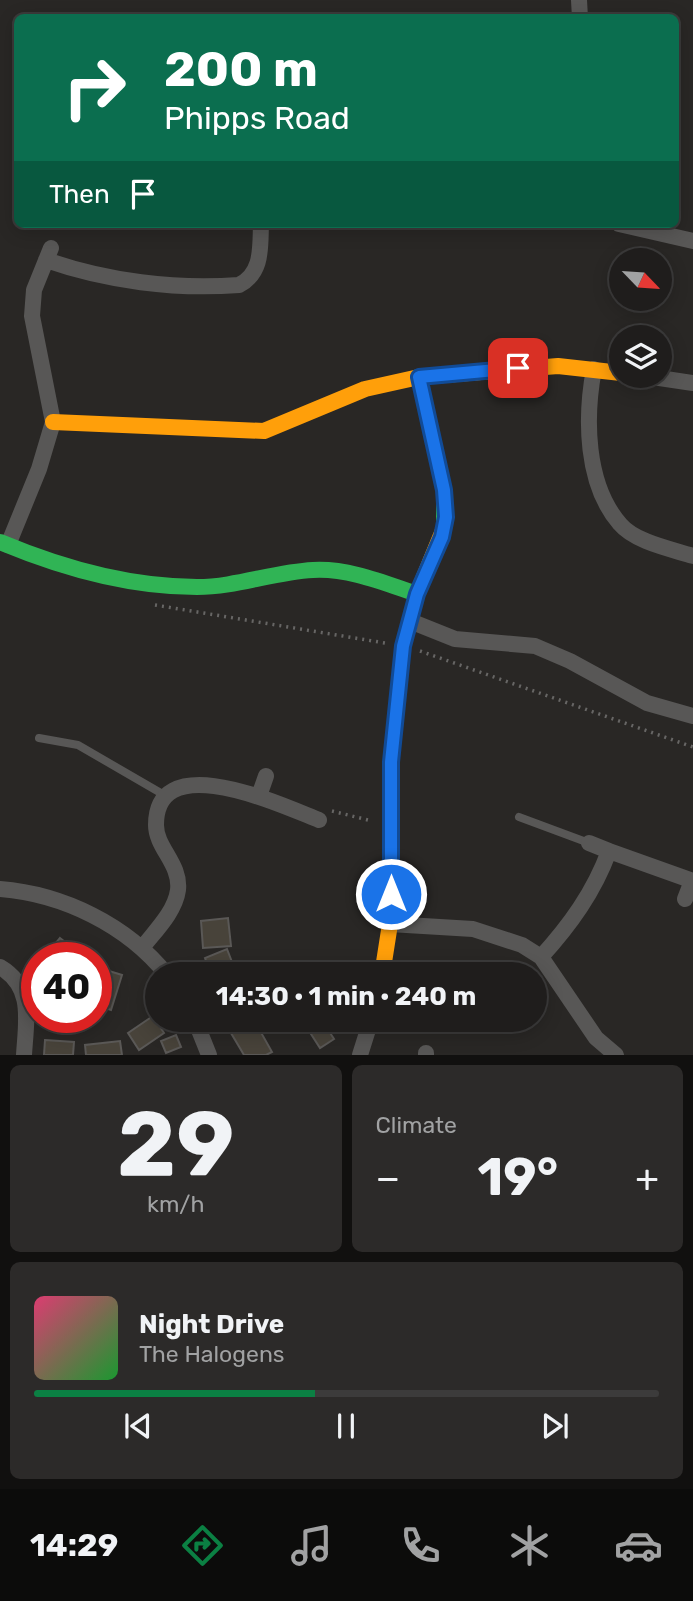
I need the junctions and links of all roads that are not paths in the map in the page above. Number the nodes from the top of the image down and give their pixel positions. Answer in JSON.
{"nodes":[{"id":1,"x":261,"y":228,"type":"edge"},
{"id":2,"x":636,"y":228,"type":"edge"},
{"id":3,"x":693,"y":241,"type":"edge"},
{"id":4,"x":594,"y":369,"type":"junction"},
{"id":5,"x":609,"y":371,"type":"edge"},
{"id":6,"x":419,"y":377,"type":"junction"},
{"id":7,"x":672,"y":380,"type":"edge"},
{"id":8,"x":693,"y":383,"type":"edge"},
{"id":9,"x":53,"y":422,"type":"junction"},
{"id":10,"x":4,"y":544,"type":"edge"},
{"id":11,"x":693,"y":556,"type":"edge"},
{"id":12,"x":417,"y":594,"type":"junction"},
{"id":13,"x":410,"y":621,"type":"junction"},
{"id":14,"x":693,"y":716,"type":"edge"},
{"id":15,"x":39,"y":738,"type":"dead end"},
{"id":16,"x":266,"y":776,"type":"dead end"},
{"id":17,"x":166,"y":796,"type":"junction"},
{"id":18,"x":259,"y":796,"type":"junction"},
{"id":19,"x":519,"y":817,"type":"dead end"},
{"id":20,"x":319,"y":820,"type":"road end"},
{"id":21,"x":589,"y":843,"type":"joint"},
{"id":22,"x":609,"y":851,"type":"junction"},
{"id":23,"x":692,"y":881,"type":"edge"},
{"id":24,"x":0,"y":889,"type":"edge"},
{"id":25,"x":685,"y":899,"type":"dead end"},
{"id":26,"x":390,"y":924,"type":"junction"},
{"id":27,"x":142,"y":948,"type":"junction"},
{"id":28,"x":541,"y":957,"type":"junction"},
{"id":29,"x":155,"y":962,"type":"edge"},
{"id":30,"x":384,"y":962,"type":"edge"},
{"id":31,"x":0,"y":967,"type":"edge"},
{"id":32,"x":200,"y":1032,"type":"edge"},
{"id":33,"x":368,"y":1032,"type":"edge"},
{"id":34,"x":24,"y":1055,"type":"edge"},
{"id":35,"x":209,"y":1055,"type":"edge"},
{"id":36,"x":360,"y":1055,"type":"edge"},
{"id":37,"x":614,"y":1055,"type":"edge"}],
"edges":[{"from":1,"to":9,"type":"street"},
{"from":2,"to":3,"type":"street"},
{"from":4,"to":5,"type":"street"},
{"from":4,"to":6,"type":"street"},
{"from":4,"to":11,"type":"street"},
{"from":6,"to":9,"type":"street"},
{"from":6,"to":12,"type":"street"},
{"from":7,"to":8,"type":"street"},
{"from":9,"to":10,"type":"street"},
{"from":10,"to":12,"type":"street"},
{"from":12,"to":13,"type":"street"},
{"from":13,"to":14,"type":"street"},
{"from":13,"to":26,"type":"street"},
{"from":15,"to":17,"type":"lane"},
{"from":16,"to":18,"type":"street"},
{"from":17,"to":18,"type":"street"},
{"from":17,"to":27,"type":"street"},
{"from":18,"to":20,"type":"street"},
{"from":19,"to":21,"type":"lane"},
{"from":21,"to":22,"type":"street"},
{"from":22,"to":23,"type":"street"},
{"from":22,"to":28,"type":"street"},
{"from":23,"to":25,"type":"street"},
{"from":24,"to":27,"type":"street"},
{"from":26,"to":28,"type":"street"},
{"from":26,"to":30,"type":"street"},
{"from":27,"to":29,"type":"street"},
{"from":28,"to":37,"type":"street"},
{"from":31,"to":34,"type":"street"},
{"from":32,"to":35,"type":"street"},
{"from":33,"to":36,"type":"street"}]}
